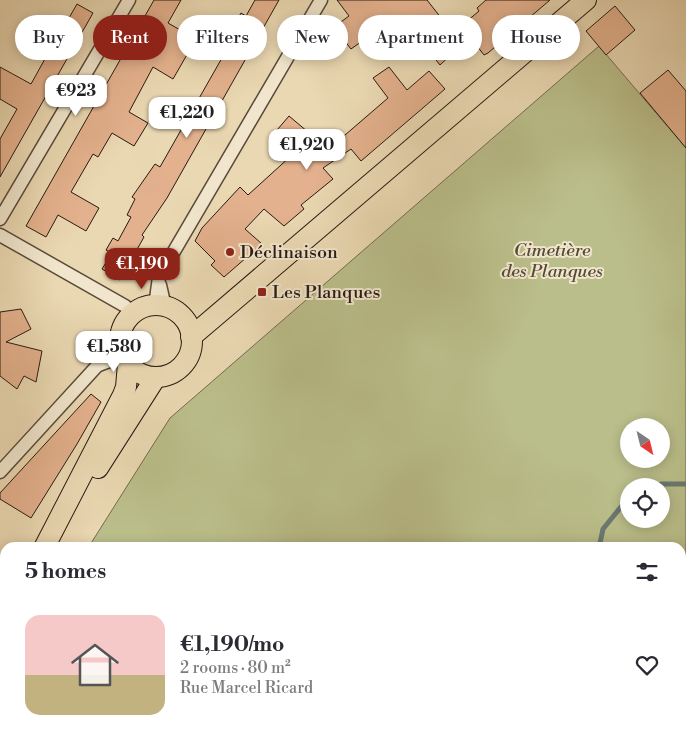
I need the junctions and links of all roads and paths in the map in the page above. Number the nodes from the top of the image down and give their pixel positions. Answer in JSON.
{"nodes":[{"id":1,"x":129,"y":0,"type":"edge"},
{"id":2,"x":321,"y":0,"type":"edge"},
{"id":3,"x":586,"y":0,"type":"edge"},
{"id":4,"x":0,"y":219,"type":"edge"},
{"id":5,"x":0,"y":235,"type":"edge"},
{"id":6,"x":160,"y":306,"type":"junction"},
{"id":7,"x":133,"y":314,"type":"junction"},
{"id":8,"x":216,"y":316,"type":"junction"},
{"id":9,"x":183,"y":318,"type":"junction"},
{"id":10,"x":191,"y":337,"type":"junction"},
{"id":11,"x":124,"y":353,"type":"junction"},
{"id":12,"x":97,"y":366,"type":"junction"},
{"id":13,"x":156,"y":377,"type":"junction"},
{"id":14,"x":0,"y":472,"type":"edge"},
{"id":15,"x":48,"y":542,"type":"edge"},
{"id":16,"x":49,"y":542,"type":"edge"}],
"edges":[{"from":1,"to":4,"type":"street"},
{"from":2,"to":6,"type":"street"},
{"from":3,"to":8,"type":"main road"},
{"from":5,"to":7,"type":"street"},
{"from":6,"to":7,"type":"main road"},
{"from":6,"to":9,"type":"main road"},
{"from":7,"to":11,"type":"main road"},
{"from":8,"to":9,"type":"main road"},
{"from":8,"to":10,"type":"main road"},
{"from":9,"to":10,"type":"main road"},
{"from":10,"to":13,"type":"main road"},
{"from":11,"to":12,"type":"street"},
{"from":11,"to":12,"type":"street"},
{"from":11,"to":13,"type":"main road"},
{"from":11,"to":15,"type":"main road"},
{"from":12,"to":14,"type":"street"},
{"from":13,"to":16,"type":"main road"}]}
